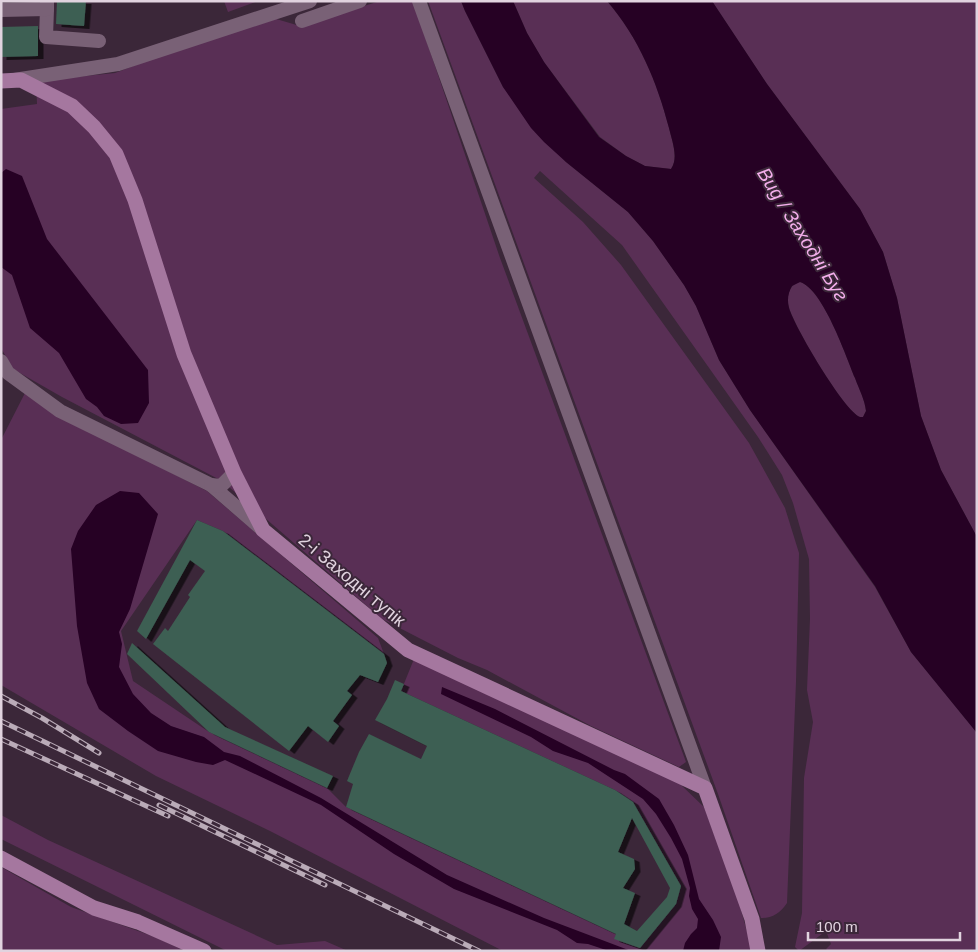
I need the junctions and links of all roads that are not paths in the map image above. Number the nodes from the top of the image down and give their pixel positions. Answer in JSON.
{"nodes":[{"id":1,"x":310,"y":1,"type":"edge"},
{"id":2,"x":419,"y":1,"type":"edge"},
{"id":3,"x":355,"y":2,"type":"edge"},
{"id":4,"x":47,"y":5,"type":"edge"},
{"id":5,"x":1,"y":10,"type":"edge"},
{"id":6,"x":302,"y":21,"type":"dead end"},
{"id":7,"x":99,"y":41,"type":"dead end"},
{"id":8,"x":6,"y":81,"type":"edge"},
{"id":9,"x":1,"y":362,"type":"edge"},
{"id":10,"x":234,"y":473,"type":"junction"},
{"id":11,"x":211,"y":485,"type":"junction"},
{"id":12,"x":263,"y":530,"type":"junction"},
{"id":13,"x":705,"y":788,"type":"junction"},
{"id":14,"x":1,"y":858,"type":"edge"},
{"id":15,"x":204,"y":951,"type":"edge"},
{"id":16,"x":758,"y":951,"type":"edge"}],
"edges":[{"from":1,"to":8,"type":"street"},
{"from":2,"to":13,"type":"street"},
{"from":3,"to":6,"type":"street"},
{"from":4,"to":5,"type":"street"},
{"from":4,"to":7,"type":"street"},
{"from":8,"to":10,"type":"main road"},
{"from":9,"to":11,"type":"street","name":"2-і Заходні тупік"},
{"from":10,"to":11,"type":"street"},
{"from":10,"to":12,"type":"main road"},
{"from":11,"to":12,"type":"street","name":"2-і Заходні тупік"},
{"from":12,"to":13,"type":"main road","name":"2-і Заходні тупік"},
{"from":13,"to":16,"type":"main road"},
{"from":14,"to":15,"type":"main road"}]}
